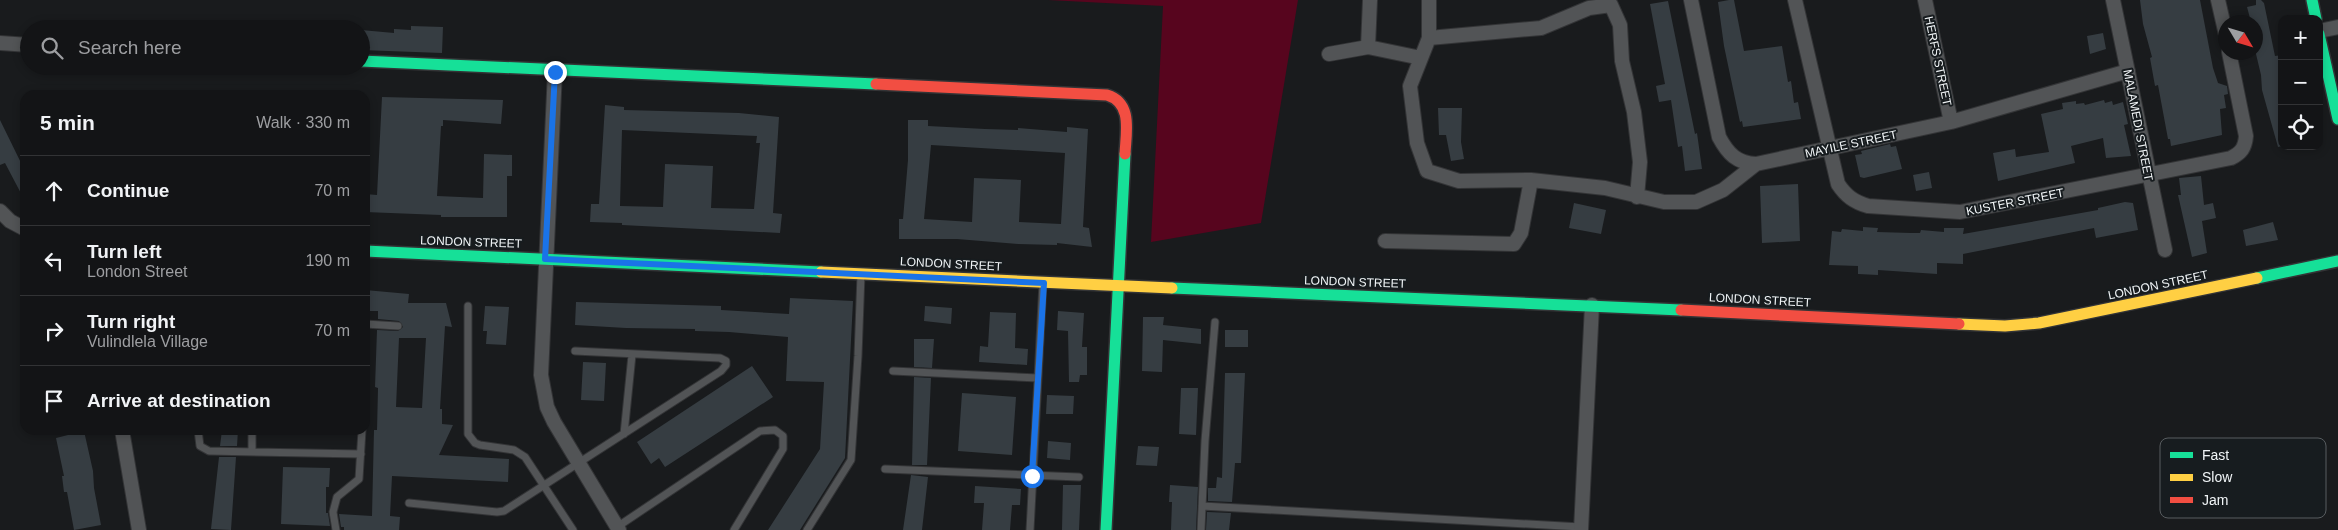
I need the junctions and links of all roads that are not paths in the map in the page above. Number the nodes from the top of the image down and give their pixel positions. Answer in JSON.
{"nodes":[{"id":1,"x":1370,"y":0,"type":"edge"},
{"id":2,"x":1429,"y":0,"type":"edge"},
{"id":3,"x":1691,"y":0,"type":"edge"},
{"id":4,"x":1795,"y":0,"type":"edge"},
{"id":5,"x":1925,"y":0,"type":"edge"},
{"id":6,"x":2113,"y":0,"type":"edge"},
{"id":7,"x":2218,"y":0,"type":"edge"},
{"id":8,"x":2312,"y":0,"type":"edge"},
{"id":9,"x":2221,"y":15,"type":"edge"},
{"id":10,"x":2315,"y":15,"type":"edge"},
{"id":11,"x":2338,"y":27,"type":"edge"},
{"id":12,"x":2323,"y":31,"type":"edge"},
{"id":13,"x":1429,"y":38,"type":"junction"},
{"id":14,"x":0,"y":43,"type":"edge"},
{"id":15,"x":20,"y":44,"type":"edge"},
{"id":16,"x":1368,"y":47,"type":"junction"},
{"id":17,"x":2323,"y":50,"type":"edge"},
{"id":18,"x":1329,"y":54,"type":"dead end"},
{"id":19,"x":1421,"y":58,"type":"junction"},
{"id":20,"x":2231,"y":60,"type":"edge"},
{"id":21,"x":370,"y":62,"type":"edge"},
{"id":22,"x":2128,"y":71,"type":"junction"},
{"id":23,"x":555,"y":72,"type":"junction"},
{"id":24,"x":2338,"y":118,"type":"edge"},
{"id":25,"x":1951,"y":122,"type":"junction"},
{"id":26,"x":1830,"y":148,"type":"junction"},
{"id":27,"x":1756,"y":164,"type":"junction"},
{"id":28,"x":2148,"y":175,"type":"junction"},
{"id":29,"x":1531,"y":180,"type":"junction"},
{"id":30,"x":1637,"y":197,"type":"junction"},
{"id":31,"x":0,"y":211,"type":"edge"},
{"id":32,"x":20,"y":226,"type":"edge"},
{"id":33,"x":1385,"y":241,"type":"dead end"},
{"id":34,"x":2165,"y":250,"type":"dead end"},
{"id":35,"x":370,"y":251,"type":"edge"},
{"id":36,"x":545,"y":259,"type":"junction"},
{"id":37,"x":2338,"y":261,"type":"edge"},
{"id":38,"x":861,"y":274,"type":"junction"},
{"id":39,"x":1044,"y":283,"type":"junction"},
{"id":40,"x":1118,"y":286,"type":"junction"},
{"id":41,"x":1592,"y":305,"type":"junction"},
{"id":42,"x":468,"y":306,"type":"dead end"},
{"id":43,"x":1215,"y":322,"type":"dead end"},
{"id":44,"x":370,"y":324,"type":"edge"},
{"id":45,"x":398,"y":326,"type":"dead end"},
{"id":46,"x":575,"y":351,"type":"dead end"},
{"id":47,"x":632,"y":355,"type":"junction"},
{"id":48,"x":893,"y":371,"type":"dead end"},
{"id":49,"x":1038,"y":378,"type":"junction"},
{"id":50,"x":624,"y":434,"type":"junction"},
{"id":51,"x":123,"y":435,"type":"edge"},
{"id":52,"x":199,"y":435,"type":"edge"},
{"id":53,"x":252,"y":435,"type":"edge"},
{"id":54,"x":362,"y":435,"type":"edge"},
{"id":55,"x":252,"y":452,"type":"junction"},
{"id":56,"x":361,"y":454,"type":"junction"},
{"id":57,"x":579,"y":463,"type":"junction"},
{"id":58,"x":885,"y":469,"type":"dead end"},
{"id":59,"x":1032,"y":476,"type":"junction"},
{"id":60,"x":1079,"y":477,"type":"dead end"},
{"id":61,"x":543,"y":485,"type":"junction"},
{"id":62,"x":408,"y":503,"type":"dead end"},
{"id":63,"x":1202,"y":506,"type":"junction"},
{"id":64,"x":1581,"y":528,"type":"edge"},
{"id":65,"x":618,"y":529,"type":"edge"},
{"id":66,"x":139,"y":530,"type":"edge"},
{"id":67,"x":336,"y":530,"type":"edge"},
{"id":68,"x":573,"y":530,"type":"edge"},
{"id":69,"x":734,"y":530,"type":"edge"},
{"id":70,"x":807,"y":530,"type":"edge"},
{"id":71,"x":1030,"y":530,"type":"edge"},
{"id":72,"x":1106,"y":530,"type":"edge"},
{"id":73,"x":1201,"y":530,"type":"edge"}],
"edges":[{"from":1,"to":16,"type":"street"},
{"from":2,"to":13,"type":"street"},
{"from":3,"to":27,"type":"street","name":"MAYILE STREET"},
{"from":4,"to":26,"type":"street","name":"KUSTER STREET"},
{"from":5,"to":25,"type":"street","name":"HERFS STREET"},
{"from":6,"to":22,"type":"street","name":"MALAMEDI STREET"},
{"from":7,"to":9,"type":"street"},
{"from":8,"to":10,"type":"street"},
{"from":11,"to":12,"type":"street"},
{"from":13,"to":19,"type":"street"},
{"from":13,"to":30,"type":"street"},
{"from":14,"to":15,"type":"street"},
{"from":16,"to":18,"type":"street"},
{"from":16,"to":19,"type":"street"},
{"from":17,"to":24,"type":"street"},
{"from":19,"to":29,"type":"street"},
{"from":20,"to":28,"type":"street","name":"KUSTER STREET"},
{"from":21,"to":23,"type":"street"},
{"from":22,"to":25,"type":"street","name":"MAYILE STREET"},
{"from":22,"to":28,"type":"street","name":"MALAMEDI STREET"},
{"from":23,"to":36,"type":"street"},
{"from":23,"to":40,"type":"street"},
{"from":25,"to":26,"type":"street","name":"MAYILE STREET"},
{"from":26,"to":27,"type":"street","name":"MAYILE STREET"},
{"from":26,"to":28,"type":"street","name":"KUSTER STREET"},
{"from":27,"to":30,"type":"street"},
{"from":28,"to":34,"type":"street","name":"MALAMEDI STREET"},
{"from":29,"to":30,"type":"street"},
{"from":29,"to":33,"type":"street"},
{"from":31,"to":32,"type":"street"},
{"from":35,"to":36,"type":"street","name":"LONDON STREET"},
{"from":36,"to":38,"type":"street","name":"LONDON STREET"},
{"from":36,"to":57,"type":"street"},
{"from":37,"to":41,"type":"street","name":"LONDON STREET"},
{"from":38,"to":39,"type":"street","name":"LONDON STREET"},
{"from":38,"to":70,"type":"lane"},
{"from":39,"to":40,"type":"street","name":"LONDON STREET"},
{"from":39,"to":49,"type":"lane"},
{"from":40,"to":41,"type":"street","name":"LONDON STREET"},
{"from":40,"to":72,"type":"street"},
{"from":41,"to":64,"type":"street"},
{"from":42,"to":61,"type":"lane"},
{"from":43,"to":63,"type":"lane"},
{"from":44,"to":45,"type":"lane"},
{"from":46,"to":47,"type":"lane"},
{"from":47,"to":50,"type":"lane"},
{"from":47,"to":50,"type":"lane"},
{"from":48,"to":49,"type":"lane"},
{"from":49,"to":59,"type":"lane"},
{"from":50,"to":57,"type":"lane"},
{"from":51,"to":66,"type":"street"},
{"from":52,"to":55,"type":"lane"},
{"from":53,"to":55,"type":"lane"},
{"from":54,"to":56,"type":"lane"},
{"from":55,"to":56,"type":"lane"},
{"from":56,"to":67,"type":"lane"},
{"from":57,"to":61,"type":"lane"},
{"from":57,"to":65,"type":"street"},
{"from":58,"to":59,"type":"lane"},
{"from":59,"to":60,"type":"lane"},
{"from":59,"to":71,"type":"lane"},
{"from":61,"to":62,"type":"lane"},
{"from":61,"to":68,"type":"lane"},
{"from":63,"to":64,"type":"lane"},
{"from":63,"to":73,"type":"lane"},
{"from":65,"to":69,"type":"lane"}]}
